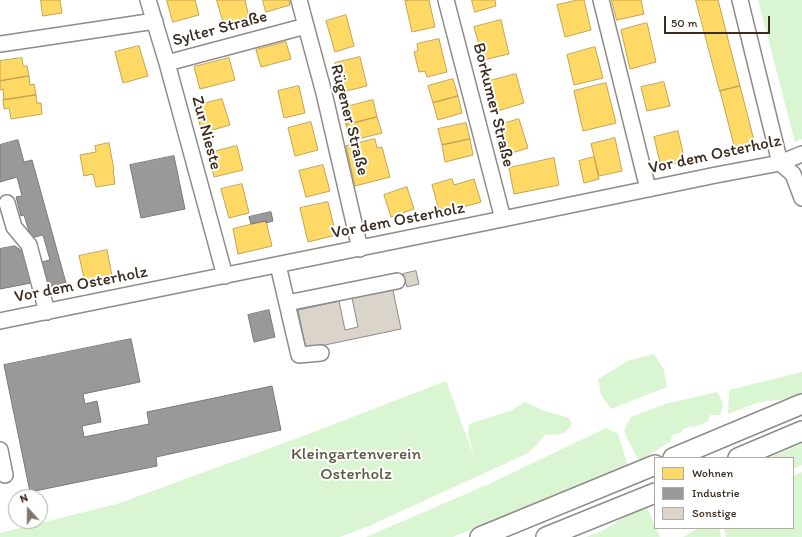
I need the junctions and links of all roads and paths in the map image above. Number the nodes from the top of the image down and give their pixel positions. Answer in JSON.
{"nodes":[{"id":1,"x":148,"y":0,"type":"edge"},
{"id":2,"x":299,"y":0,"type":"edge"},
{"id":3,"x":446,"y":0,"type":"edge"},
{"id":4,"x":601,"y":0,"type":"edge"},
{"id":5,"x":740,"y":0,"type":"edge"},
{"id":6,"x":156,"y":21,"type":"junction"},
{"id":7,"x":306,"y":26,"type":"junction"},
{"id":8,"x":0,"y":44,"type":"edge"},
{"id":9,"x":167,"y":63,"type":"junction"},
{"id":10,"x":802,"y":154,"type":"edge"},
{"id":11,"x":780,"y":163,"type":"junction"},
{"id":12,"x":648,"y":189,"type":"junction"},
{"id":13,"x":802,"y":198,"type":"edge"},
{"id":14,"x":6,"y":203,"type":"dead end"},
{"id":15,"x":503,"y":219,"type":"junction"},
{"id":16,"x":360,"y":249,"type":"junction"},
{"id":17,"x":278,"y":265,"type":"junction"},
{"id":18,"x":225,"y":276,"type":"junction"},
{"id":19,"x":398,"y":281,"type":"dead end"},
{"id":20,"x":287,"y":303,"type":"junction"},
{"id":21,"x":47,"y":312,"type":"junction"},
{"id":22,"x":0,"y":321,"type":"edge"},
{"id":23,"x":321,"y":354,"type":"dead end"},
{"id":24,"x":802,"y":404,"type":"edge"},
{"id":25,"x":802,"y":431,"type":"edge"},
{"id":26,"x":0,"y":450,"type":"edge"},
{"id":27,"x":675,"y":457,"type":"edge"},
{"id":28,"x":740,"y":457,"type":"edge"},
{"id":29,"x":654,"y":465,"type":"edge"},
{"id":30,"x":5,"y":474,"type":"dead end"},
{"id":31,"x":654,"y":492,"type":"edge"},
{"id":32,"x":480,"y":537,"type":"edge"},
{"id":33,"x":546,"y":537,"type":"edge"}],
"edges":[{"from":1,"to":6,"type":"street","name":"Zur Nieste"},
{"from":2,"to":7,"type":"street","name":"Rügener Straße"},
{"from":3,"to":15,"type":"street","name":"Borkumer Straße"},
{"from":4,"to":12,"type":"street"},
{"from":5,"to":11,"type":"street"},
{"from":6,"to":8,"type":"street"},
{"from":6,"to":9,"type":"street","name":"Zur Nieste"},
{"from":7,"to":9,"type":"street","name":"Sylter Straße"},
{"from":7,"to":16,"type":"street","name":"Rügener Straße"},
{"from":9,"to":18,"type":"street","name":"Zur Nieste"},
{"from":10,"to":11,"type":"street","name":"Vor dem Osterholz"},
{"from":11,"to":12,"type":"street","name":"Vor dem Osterholz"},
{"from":11,"to":13,"type":"street"},
{"from":12,"to":15,"type":"street","name":"Vor dem Osterholz"},
{"from":14,"to":21,"type":"street"},
{"from":15,"to":16,"type":"street","name":"Vor dem Osterholz"},
{"from":16,"to":17,"type":"street","name":"Vor dem Osterholz"},
{"from":17,"to":18,"type":"street","name":"Vor dem Osterholz"},
{"from":17,"to":20,"type":"street"},
{"from":18,"to":21,"type":"street","name":"Vor dem Osterholz"},
{"from":19,"to":20,"type":"street"},
{"from":20,"to":23,"type":"street"},
{"from":21,"to":22,"type":"street","name":"Vor dem Osterholz"},
{"from":24,"to":27,"type":"main road"},
{"from":25,"to":28,"type":"main road"},
{"from":26,"to":30,"type":"street"},
{"from":29,"to":32,"type":"main road"},
{"from":31,"to":33,"type":"main road"}]}
